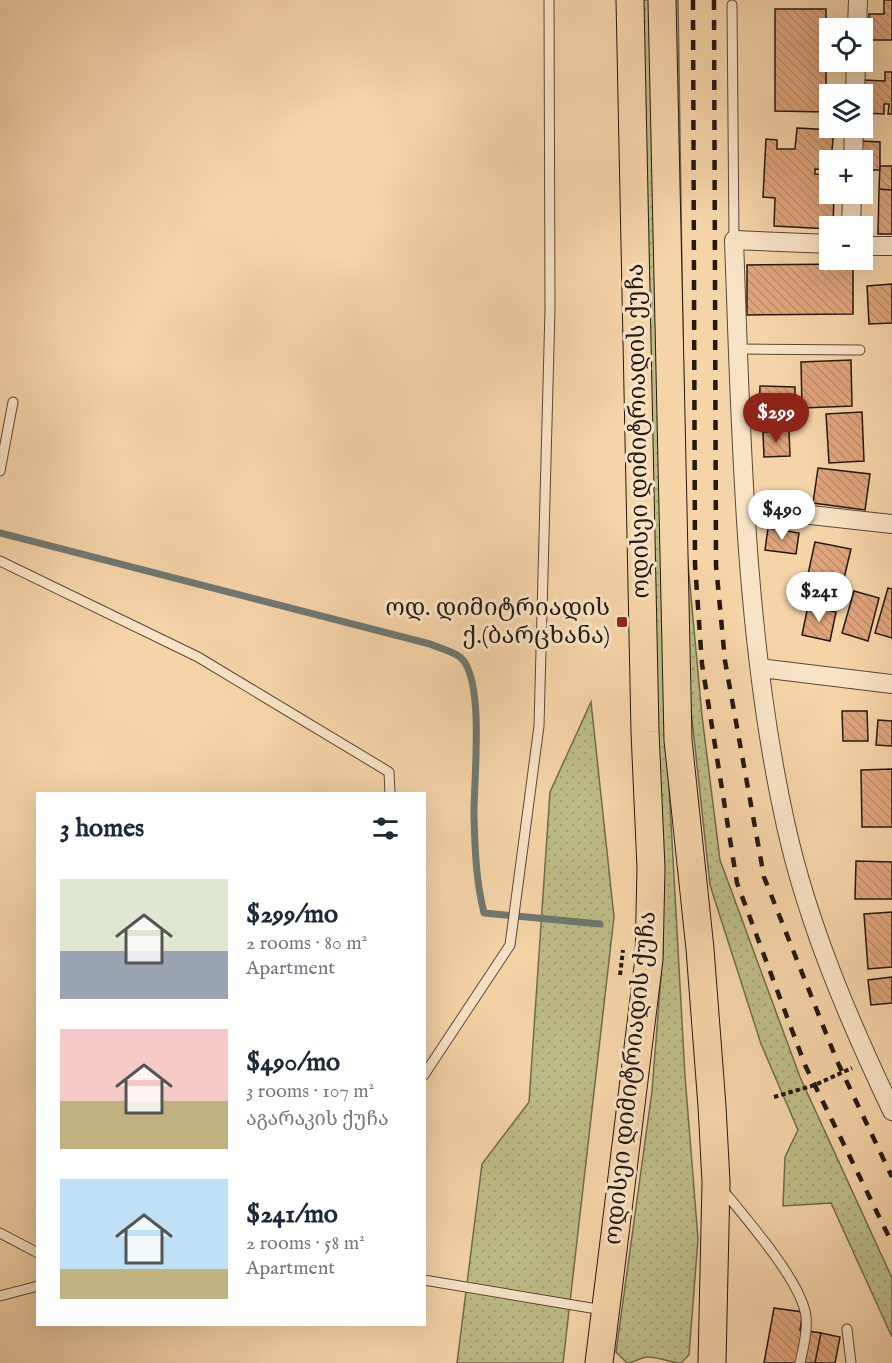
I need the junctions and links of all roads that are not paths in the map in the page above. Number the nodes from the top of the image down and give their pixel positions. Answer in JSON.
{"nodes":[{"id":1,"x":549,"y":0,"type":"edge"},
{"id":2,"x":630,"y":0,"type":"edge"},
{"id":3,"x":662,"y":0,"type":"edge"},
{"id":4,"x":858,"y":0,"type":"edge"},
{"id":5,"x":732,"y":5,"type":"dead end"},
{"id":6,"x":857,"y":18,"type":"edge"},
{"id":7,"x":734,"y":240,"type":"junction"},
{"id":8,"x":819,"y":244,"type":"edge"},
{"id":9,"x":873,"y":246,"type":"edge"},
{"id":10,"x":892,"y":246,"type":"edge"},
{"id":11,"x":738,"y":349,"type":"junction"},
{"id":12,"x":860,"y":350,"type":"dead end"},
{"id":13,"x":13,"y":402,"type":"dead end"},
{"id":14,"x":0,"y":471,"type":"edge"},
{"id":15,"x":747,"y":508,"type":"junction"},
{"id":16,"x":892,"y":524,"type":"edge"},
{"id":17,"x":0,"y":561,"type":"edge"},
{"id":18,"x":760,"y":668,"type":"junction"},
{"id":19,"x":892,"y":684,"type":"edge"},
{"id":20,"x":390,"y":792,"type":"edge"},
{"id":21,"x":870,"y":1064,"type":"junction"},
{"id":22,"x":892,"y":1071,"type":"edge"},
{"id":23,"x":426,"y":1072,"type":"edge"},
{"id":24,"x":892,"y":1111,"type":"edge"},
{"id":25,"x":716,"y":1182,"type":"junction"},
{"id":26,"x":0,"y":1233,"type":"edge"},
{"id":27,"x":36,"y":1252,"type":"edge"},
{"id":28,"x":426,"y":1280,"type":"edge"},
{"id":29,"x":36,"y":1287,"type":"edge"},
{"id":30,"x":0,"y":1296,"type":"edge"},
{"id":31,"x":606,"y":1310,"type":"junction"},
{"id":32,"x":847,"y":1329,"type":"dead end"},
{"id":33,"x":599,"y":1363,"type":"edge"},
{"id":34,"x":712,"y":1363,"type":"edge"},
{"id":35,"x":800,"y":1363,"type":"edge"},
{"id":36,"x":851,"y":1363,"type":"edge"}],
"edges":[{"from":1,"to":23,"type":"lane"},
{"from":2,"to":31,"type":"main road","name":"ოდისეი დიმიტრიადის ქუჩა"},
{"from":3,"to":25,"type":"main road","name":"ოდისეი დიმიტრიადის ქუჩა"},
{"from":4,"to":6,"type":"street"},
{"from":5,"to":7,"type":"lane"},
{"from":7,"to":8,"type":"street"},
{"from":7,"to":11,"type":"street"},
{"from":9,"to":10,"type":"street"},
{"from":11,"to":12,"type":"lane"},
{"from":11,"to":15,"type":"street"},
{"from":13,"to":14,"type":"lane"},
{"from":15,"to":16,"type":"street"},
{"from":15,"to":18,"type":"street"},
{"from":17,"to":20,"type":"lane"},
{"from":18,"to":19,"type":"street"},
{"from":18,"to":21,"type":"street"},
{"from":21,"to":22,"type":"street"},
{"from":21,"to":24,"type":"street"},
{"from":25,"to":34,"type":"main road","name":"ოდისეი დიმიტრიადის ქუჩა"},
{"from":25,"to":35,"type":"lane"},
{"from":26,"to":27,"type":"lane"},
{"from":28,"to":31,"type":"lane"},
{"from":29,"to":30,"type":"lane"},
{"from":31,"to":33,"type":"main road","name":"ოდისეი დიმიტრიადის ქუჩა"},
{"from":32,"to":36,"type":"lane"}]}
